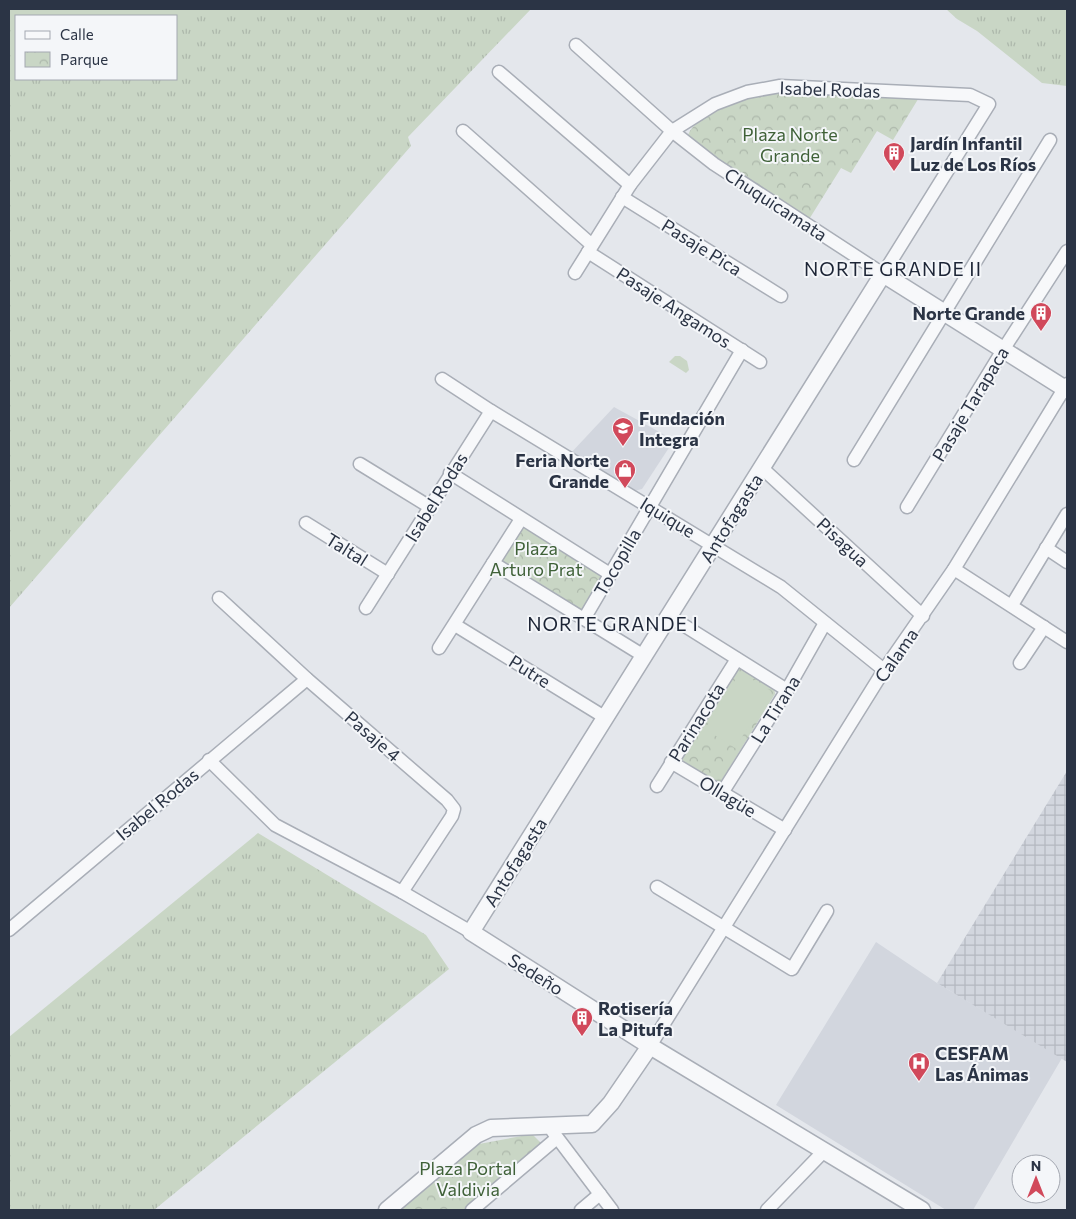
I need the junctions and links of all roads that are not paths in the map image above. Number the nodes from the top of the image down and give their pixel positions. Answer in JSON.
{"nodes":[{"id":1,"x":576,"y":45,"type":"dead end"},
{"id":2,"x":499,"y":72,"type":"dead end"},
{"id":3,"x":989,"y":104,"type":"joint"},
{"id":4,"x":463,"y":131,"type":"dead end"},
{"id":5,"x":672,"y":132,"type":"junction"},
{"id":6,"x":1050,"y":140,"type":"dead end"},
{"id":7,"x":630,"y":185,"type":"junction"},
{"id":8,"x":622,"y":197,"type":"junction"},
{"id":9,"x":590,"y":248,"type":"junction"},
{"id":10,"x":1067,"y":251,"type":"edge"},
{"id":11,"x":575,"y":273,"type":"dead end"},
{"id":12,"x":883,"y":274,"type":"junction"},
{"id":13,"x":782,"y":296,"type":"dead end"},
{"id":14,"x":944,"y":312,"type":"junction"},
{"id":15,"x":742,"y":350,"type":"junction"},
{"id":16,"x":1003,"y":350,"type":"junction"},
{"id":17,"x":760,"y":362,"type":"dead end"},
{"id":18,"x":442,"y":378,"type":"dead end"},
{"id":19,"x":1066,"y":387,"type":"edge"},
{"id":20,"x":491,"y":412,"type":"junction"},
{"id":21,"x":854,"y":460,"type":"dead end"},
{"id":22,"x":360,"y":464,"type":"dead end"},
{"id":23,"x":762,"y":468,"type":"junction"},
{"id":24,"x":450,"y":473,"type":"junction"},
{"id":25,"x":649,"y":506,"type":"junction"},
{"id":26,"x":430,"y":507,"type":"junction"},
{"id":27,"x":907,"y":507,"type":"dead end"},
{"id":28,"x":1067,"y":514,"type":"edge"},
{"id":29,"x":521,"y":518,"type":"junction"},
{"id":30,"x":306,"y":523,"type":"dead end"},
{"id":31,"x":714,"y":545,"type":"junction"},
{"id":32,"x":1046,"y":548,"type":"junction"},
{"id":33,"x":1067,"y":562,"type":"edge"},
{"id":34,"x":493,"y":563,"type":"junction"},
{"id":35,"x":954,"y":569,"type":"junction"},
{"id":36,"x":388,"y":574,"type":"junction"},
{"id":37,"x":610,"y":574,"type":"junction"},
{"id":38,"x":219,"y":598,"type":"dead end"},
{"id":39,"x":1012,"y":605,"type":"junction"},
{"id":40,"x":366,"y":608,"type":"dead end"},
{"id":41,"x":669,"y":616,"type":"junction"},
{"id":42,"x":923,"y":616,"type":"junction"},
{"id":43,"x":584,"y":619,"type":"junction"},
{"id":44,"x":825,"y":623,"type":"junction"},
{"id":45,"x":455,"y":625,"type":"junction"},
{"id":46,"x":1044,"y":627,"type":"junction"},
{"id":47,"x":1067,"y":642,"type":"edge"},
{"id":48,"x":439,"y":648,"type":"dead end"},
{"id":49,"x":644,"y":656,"type":"junction"},
{"id":50,"x":737,"y":658,"type":"junction"},
{"id":51,"x":1020,"y":663,"type":"dead end"},
{"id":52,"x":884,"y":670,"type":"junction"},
{"id":53,"x":307,"y":679,"type":"junction"},
{"id":54,"x":787,"y":690,"type":"junction"},
{"id":55,"x":606,"y":718,"type":"junction"},
{"id":56,"x":209,"y":760,"type":"junction"},
{"id":57,"x":671,"y":762,"type":"junction"},
{"id":58,"x":657,"y":786,"type":"dead end"},
{"id":59,"x":722,"y":793,"type":"junction"},
{"id":60,"x":785,"y":830,"type":"junction"},
{"id":61,"x":657,"y":886,"type":"dead end"},
{"id":62,"x":402,"y":892,"type":"junction"},
{"id":63,"x":827,"y":911,"type":"dead end"},
{"id":64,"x":726,"y":927,"type":"junction"},
{"id":65,"x":9,"y":930,"type":"edge"},
{"id":66,"x":471,"y":932,"type":"junction"},
{"id":67,"x":650,"y":1046,"type":"junction"},
{"id":68,"x":553,"y":1132,"type":"junction"},
{"id":69,"x":824,"y":1151,"type":"junction"},
{"id":70,"x":600,"y":1194,"type":"junction"},
{"id":71,"x":387,"y":1210,"type":"edge"},
{"id":72,"x":472,"y":1210,"type":"edge"},
{"id":73,"x":581,"y":1210,"type":"edge"},
{"id":74,"x":612,"y":1210,"type":"edge"},
{"id":75,"x":767,"y":1210,"type":"edge"},
{"id":76,"x":922,"y":1210,"type":"edge"}],
"edges":[{"from":1,"to":5,"type":"street","name":"Chuquicamata"},
{"from":2,"to":7,"type":"street"},
{"from":3,"to":5,"type":"street","name":"Isabel Rodas"},
{"from":3,"to":12,"type":"street","name":"Antofagasta"},
{"from":4,"to":9,"type":"street","name":"Pasaje Angamos"},
{"from":5,"to":7,"type":"street","name":"Isabel Rodas"},
{"from":5,"to":12,"type":"street","name":"Chuquicamata"},
{"from":6,"to":14,"type":"street"},
{"from":7,"to":8,"type":"street","name":"Isabel Rodas"},
{"from":8,"to":9,"type":"street","name":"Isabel Rodas"},
{"from":8,"to":13,"type":"street","name":"Pasaje Pica"},
{"from":9,"to":11,"type":"street","name":"Isabel Rodas"},
{"from":9,"to":15,"type":"street","name":"Pasaje Angamos"},
{"from":10,"to":16,"type":"street","name":"Pasaje Tarapaca"},
{"from":12,"to":14,"type":"street","name":"Chuquicamata"},
{"from":12,"to":23,"type":"street","name":"Antofagasta"},
{"from":14,"to":16,"type":"street","name":"Chuquicamata"},
{"from":14,"to":21,"type":"street"},
{"from":15,"to":17,"type":"street","name":"Pasaje Angamos"},
{"from":15,"to":25,"type":"street","name":"Tocopilla"},
{"from":16,"to":19,"type":"street","name":"Chuquicamata"},
{"from":16,"to":27,"type":"street","name":"Pasaje Tarapaca"},
{"from":18,"to":20,"type":"street","name":"Iquique"},
{"from":19,"to":35,"type":"street","name":"Calama"},
{"from":20,"to":24,"type":"street","name":"Isabel Rodas"},
{"from":20,"to":25,"type":"street","name":"Iquique"},
{"from":22,"to":26,"type":"street"},
{"from":23,"to":31,"type":"street","name":"Antofagasta"},
{"from":23,"to":42,"type":"street","name":"Pisagua"},
{"from":24,"to":26,"type":"street","name":"Isabel Rodas"},
{"from":24,"to":29,"type":"street"},
{"from":25,"to":31,"type":"street","name":"Iquique"},
{"from":25,"to":37,"type":"street","name":"Tocopilla"},
{"from":26,"to":36,"type":"street","name":"Isabel Rodas"},
{"from":28,"to":32,"type":"street"},
{"from":29,"to":34,"type":"street"},
{"from":29,"to":37,"type":"street"},
{"from":30,"to":36,"type":"street","name":"Taltal"},
{"from":31,"to":41,"type":"street","name":"Antofagasta"},
{"from":31,"to":44,"type":"street","name":"Iquique"},
{"from":32,"to":33,"type":"street"},
{"from":32,"to":39,"type":"street"},
{"from":34,"to":43,"type":"street"},
{"from":34,"to":45,"type":"street"},
{"from":35,"to":39,"type":"street"},
{"from":35,"to":42,"type":"street","name":"Calama"},
{"from":36,"to":40,"type":"street","name":"Isabel Rodas"},
{"from":37,"to":43,"type":"street","name":"Tocopilla"},
{"from":38,"to":53,"type":"street","name":"Pasaje 4"},
{"from":39,"to":46,"type":"street"},
{"from":41,"to":49,"type":"street","name":"Antofagasta"},
{"from":41,"to":50,"type":"street"},
{"from":42,"to":52,"type":"street","name":"Calama"},
{"from":43,"to":49,"type":"street"},
{"from":44,"to":52,"type":"street","name":"Iquique"},
{"from":44,"to":54,"type":"street","name":"La Tirana"},
{"from":45,"to":48,"type":"street"},
{"from":45,"to":55,"type":"street","name":"Putre"},
{"from":46,"to":47,"type":"street"},
{"from":46,"to":51,"type":"street"},
{"from":49,"to":55,"type":"street","name":"Antofagasta"},
{"from":50,"to":54,"type":"street"},
{"from":50,"to":57,"type":"street","name":"Parinacota"},
{"from":52,"to":60,"type":"street","name":"Calama"},
{"from":53,"to":56,"type":"street","name":"Isabel Rodas"},
{"from":53,"to":62,"type":"street","name":"Pasaje 4"},
{"from":54,"to":59,"type":"street","name":"La Tirana"},
{"from":55,"to":66,"type":"street","name":"Antofagasta"},
{"from":56,"to":62,"type":"street","name":"Sedeño"},
{"from":56,"to":65,"type":"street","name":"Isabel Rodas"},
{"from":57,"to":58,"type":"street","name":"Parinacota"},
{"from":57,"to":59,"type":"street","name":"Ollagüe"},
{"from":59,"to":60,"type":"street","name":"Ollagüe"},
{"from":60,"to":64,"type":"street","name":"Calama"},
{"from":61,"to":64,"type":"street"},
{"from":62,"to":66,"type":"street","name":"Sedeño"},
{"from":63,"to":64,"type":"street"},
{"from":64,"to":67,"type":"street","name":"Calama"},
{"from":66,"to":67,"type":"street","name":"Sedeño"},
{"from":67,"to":68,"type":"street"},
{"from":67,"to":69,"type":"street","name":"Sedeño"},
{"from":68,"to":70,"type":"street"},
{"from":68,"to":71,"type":"street"},
{"from":68,"to":72,"type":"street"},
{"from":69,"to":75,"type":"street"},
{"from":69,"to":76,"type":"street","name":"Sedeño"},
{"from":70,"to":73,"type":"street"},
{"from":70,"to":74,"type":"street"}]}
